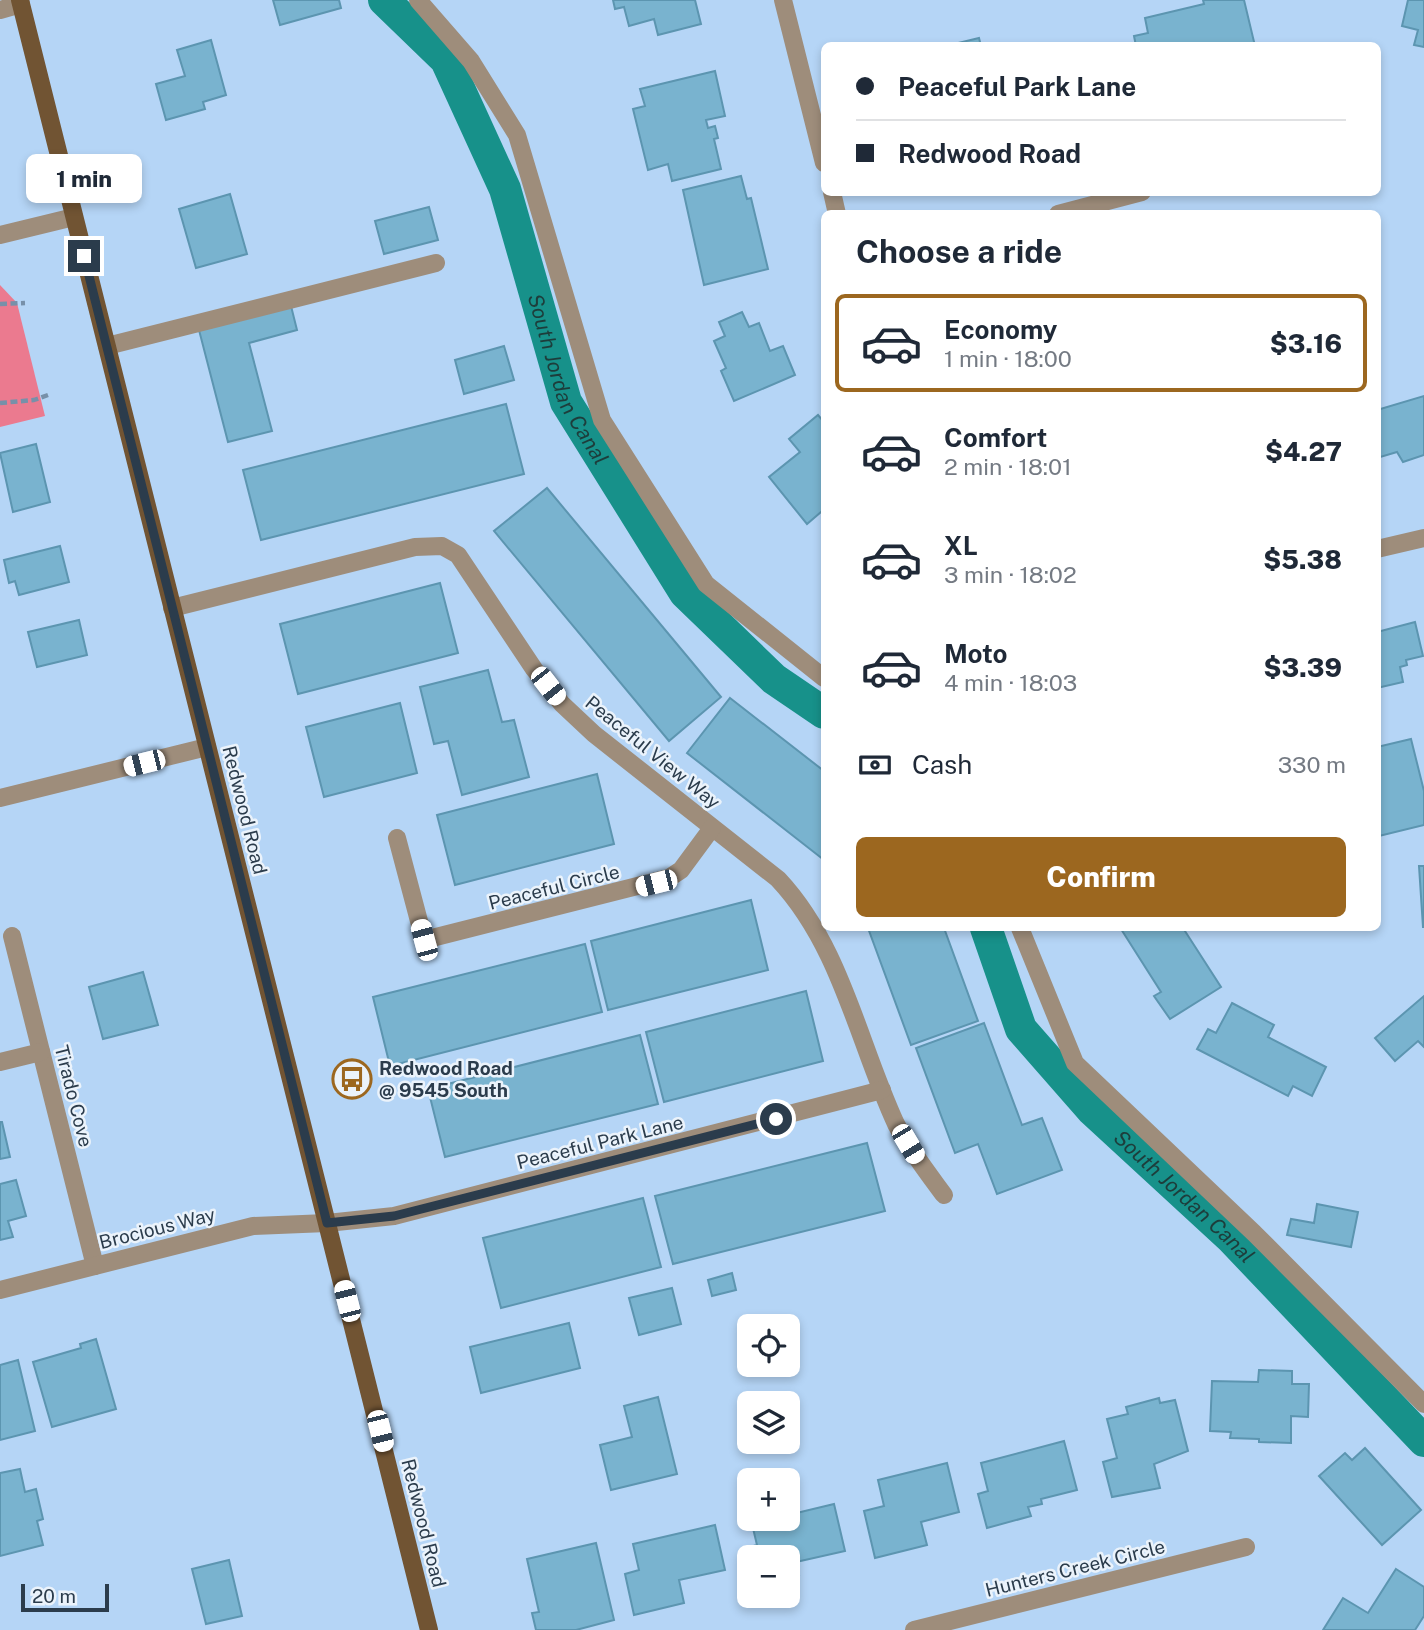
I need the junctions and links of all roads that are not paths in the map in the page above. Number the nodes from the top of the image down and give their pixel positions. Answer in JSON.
{"nodes":[{"id":1,"x":418,"y":0,"type":"edge"},
{"id":2,"x":783,"y":0,"type":"edge"},
{"id":3,"x":20,"y":2,"type":"edge"},
{"id":4,"x":0,"y":10,"type":"edge"},
{"id":5,"x":821,"y":151,"type":"edge"},
{"id":6,"x":1127,"y":196,"type":"edge"},
{"id":7,"x":1073,"y":210,"type":"edge"},
{"id":8,"x":74,"y":217,"type":"junction"},
{"id":9,"x":0,"y":235,"type":"edge"},
{"id":10,"x":436,"y":263,"type":"dead end"},
{"id":11,"x":107,"y":346,"type":"junction"},
{"id":12,"x":1424,"y":538,"type":"edge"},
{"id":13,"x":1381,"y":548,"type":"edge"},
{"id":14,"x":172,"y":608,"type":"junction"},
{"id":15,"x":821,"y":676,"type":"edge"},
{"id":16,"x":207,"y":747,"type":"junction"},
{"id":17,"x":0,"y":798,"type":"edge"},
{"id":18,"x":712,"y":828,"type":"junction"},
{"id":19,"x":397,"y":838,"type":"dead end"},
{"id":20,"x":1021,"y":931,"type":"edge"},
{"id":21,"x":12,"y":936,"type":"dead end"},
{"id":22,"x":41,"y":1052,"type":"junction"},
{"id":23,"x":0,"y":1062,"type":"edge"},
{"id":24,"x":881,"y":1090,"type":"junction"},
{"id":25,"x":944,"y":1195,"type":"dead end"},
{"id":26,"x":327,"y":1223,"type":"junction"},
{"id":27,"x":96,"y":1266,"type":"junction"},
{"id":28,"x":0,"y":1290,"type":"edge"},
{"id":29,"x":1424,"y":1404,"type":"edge"},
{"id":30,"x":1246,"y":1547,"type":"dead end"},
{"id":31,"x":429,"y":1630,"type":"edge"},
{"id":32,"x":914,"y":1630,"type":"edge"}],
"edges":[{"from":1,"to":15,"type":"street"},
{"from":2,"to":5,"type":"street"},
{"from":3,"to":4,"type":"street"},
{"from":3,"to":8,"type":"main road","name":"Redwood Road"},
{"from":6,"to":7,"type":"street"},
{"from":8,"to":9,"type":"street"},
{"from":8,"to":11,"type":"main road","name":"Redwood Road"},
{"from":10,"to":11,"type":"street"},
{"from":11,"to":14,"type":"main road","name":"Redwood Road"},
{"from":12,"to":13,"type":"street"},
{"from":14,"to":16,"type":"main road","name":"Redwood Road"},
{"from":14,"to":18,"type":"street","name":"Peaceful View Way"},
{"from":16,"to":17,"type":"street"},
{"from":16,"to":26,"type":"main road","name":"Redwood Road"},
{"from":18,"to":19,"type":"street","name":"Peaceful Circle"},
{"from":18,"to":24,"type":"street","name":"Peaceful View Way"},
{"from":20,"to":29,"type":"street"},
{"from":21,"to":22,"type":"street","name":"Tirado Cove"},
{"from":22,"to":23,"type":"street"},
{"from":22,"to":27,"type":"street","name":"Tirado Cove"},
{"from":24,"to":25,"type":"street","name":"Peaceful View Way"},
{"from":24,"to":26,"type":"street","name":"Peaceful Park Lane"},
{"from":26,"to":27,"type":"street","name":"Brocious Way"},
{"from":26,"to":31,"type":"main road","name":"Redwood Road"},
{"from":27,"to":28,"type":"street","name":"Brocious Way"},
{"from":30,"to":32,"type":"street","name":"Hunters Creek Circle"}]}
